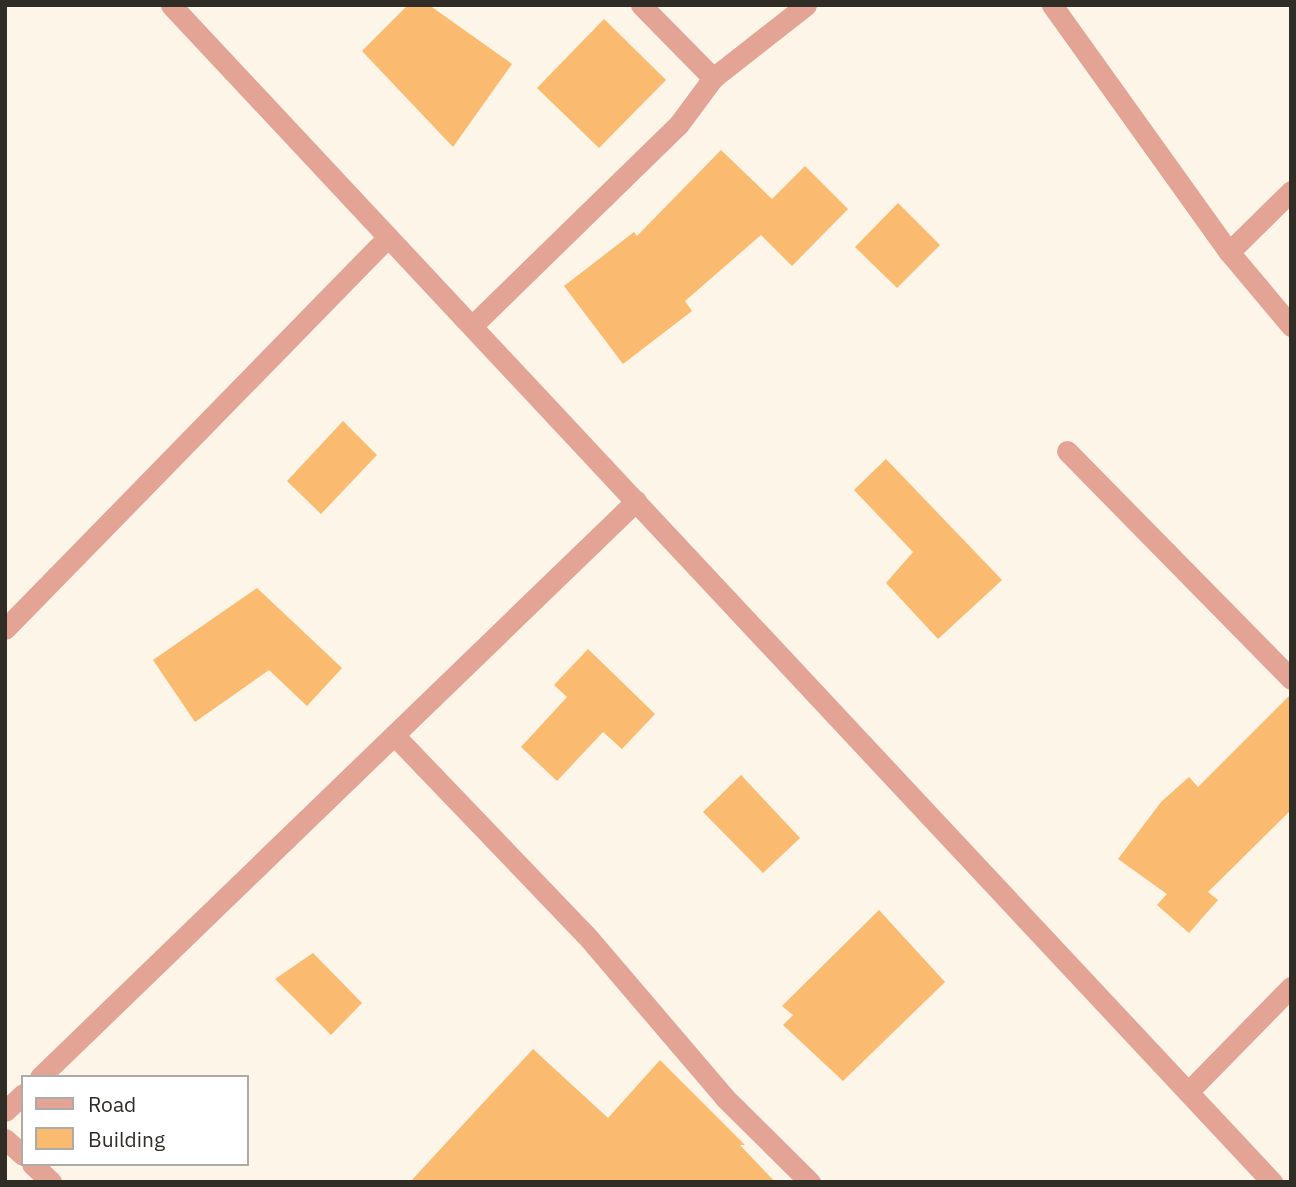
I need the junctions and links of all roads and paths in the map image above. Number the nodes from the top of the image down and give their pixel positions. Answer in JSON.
{"nodes":[{"id":1,"x":171,"y":5,"type":"edge"},
{"id":2,"x":641,"y":5,"type":"edge"},
{"id":3,"x":806,"y":5,"type":"edge"},
{"id":4,"x":1052,"y":5,"type":"edge"},
{"id":5,"x":713,"y":78,"type":"junction"},
{"id":6,"x":1291,"y":191,"type":"edge"},
{"id":7,"x":388,"y":237,"type":"junction"},
{"id":8,"x":1229,"y":252,"type":"junction"},
{"id":9,"x":472,"y":326,"type":"junction"},
{"id":10,"x":1291,"y":326,"type":"edge"},
{"id":11,"x":1067,"y":451,"type":"dead end"},
{"id":12,"x":636,"y":501,"type":"junction"},
{"id":13,"x":5,"y":629,"type":"edge"},
{"id":14,"x":1291,"y":679,"type":"edge"},
{"id":15,"x":394,"y":735,"type":"junction"},
{"id":16,"x":1291,"y":987,"type":"edge"},
{"id":17,"x":42,"y":1075,"type":"edge"},
{"id":18,"x":1188,"y":1092,"type":"junction"},
{"id":19,"x":21,"y":1096,"type":"edge"},
{"id":20,"x":5,"y":1111,"type":"edge"},
{"id":21,"x":5,"y":1139,"type":"edge"},
{"id":22,"x":21,"y":1153,"type":"edge"},
{"id":23,"x":34,"y":1166,"type":"edge"},
{"id":24,"x":51,"y":1182,"type":"edge"},
{"id":25,"x":810,"y":1182,"type":"edge"},
{"id":26,"x":1272,"y":1182,"type":"edge"}],
"edges":[{"from":1,"to":7,"type":"street"},
{"from":2,"to":5,"type":"street"},
{"from":3,"to":5,"type":"street"},
{"from":4,"to":8,"type":"street"},
{"from":5,"to":9,"type":"street"},
{"from":6,"to":8,"type":"street"},
{"from":7,"to":9,"type":"street"},
{"from":7,"to":13,"type":"street"},
{"from":8,"to":10,"type":"street"},
{"from":9,"to":12,"type":"street"},
{"from":11,"to":14,"type":"street"},
{"from":12,"to":15,"type":"street"},
{"from":12,"to":18,"type":"street"},
{"from":15,"to":17,"type":"street"},
{"from":15,"to":25,"type":"street"},
{"from":16,"to":18,"type":"street"},
{"from":18,"to":26,"type":"street"},
{"from":19,"to":20,"type":"street"},
{"from":21,"to":22,"type":"street"},
{"from":23,"to":24,"type":"street"}]}
